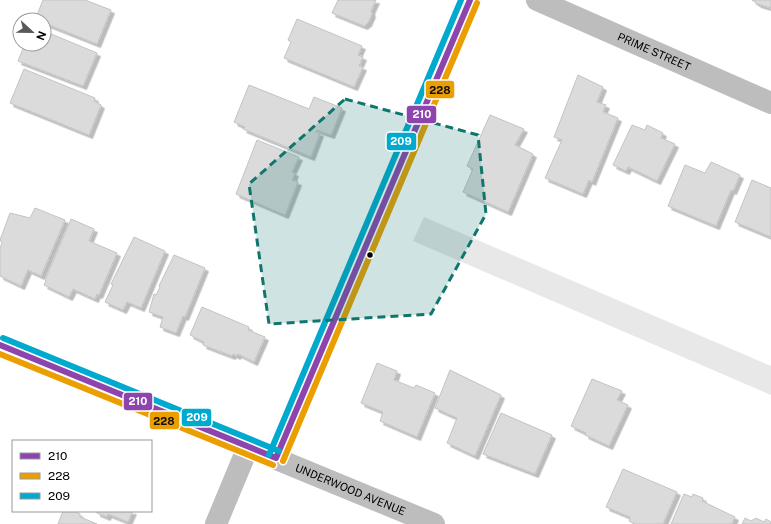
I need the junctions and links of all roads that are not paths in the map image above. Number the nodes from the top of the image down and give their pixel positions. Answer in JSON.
{"nodes":[{"id":1,"x":470,"y":0,"type":"edge"},
{"id":2,"x":538,"y":0,"type":"edge"},
{"id":3,"x":771,"y":103,"type":"edge"},
{"id":4,"x":0,"y":345,"type":"edge"},
{"id":5,"x":248,"y":446,"type":"junction"},
{"id":6,"x":276,"y":458,"type":"junction"},
{"id":7,"x":216,"y":524,"type":"edge"},
{"id":8,"x":434,"y":524,"type":"edge"}],
"edges":[{"from":1,"to":6,"type":"street"},
{"from":2,"to":3,"type":"street","name":"PRIME STREET"},
{"from":4,"to":5,"type":"street","name":"UNDERWOOD AVENUE"},
{"from":5,"to":6,"type":"street","name":"UNDERWOOD AVENUE"},
{"from":5,"to":7,"type":"street"},
{"from":6,"to":8,"type":"street","name":"UNDERWOOD AVENUE"}]}
